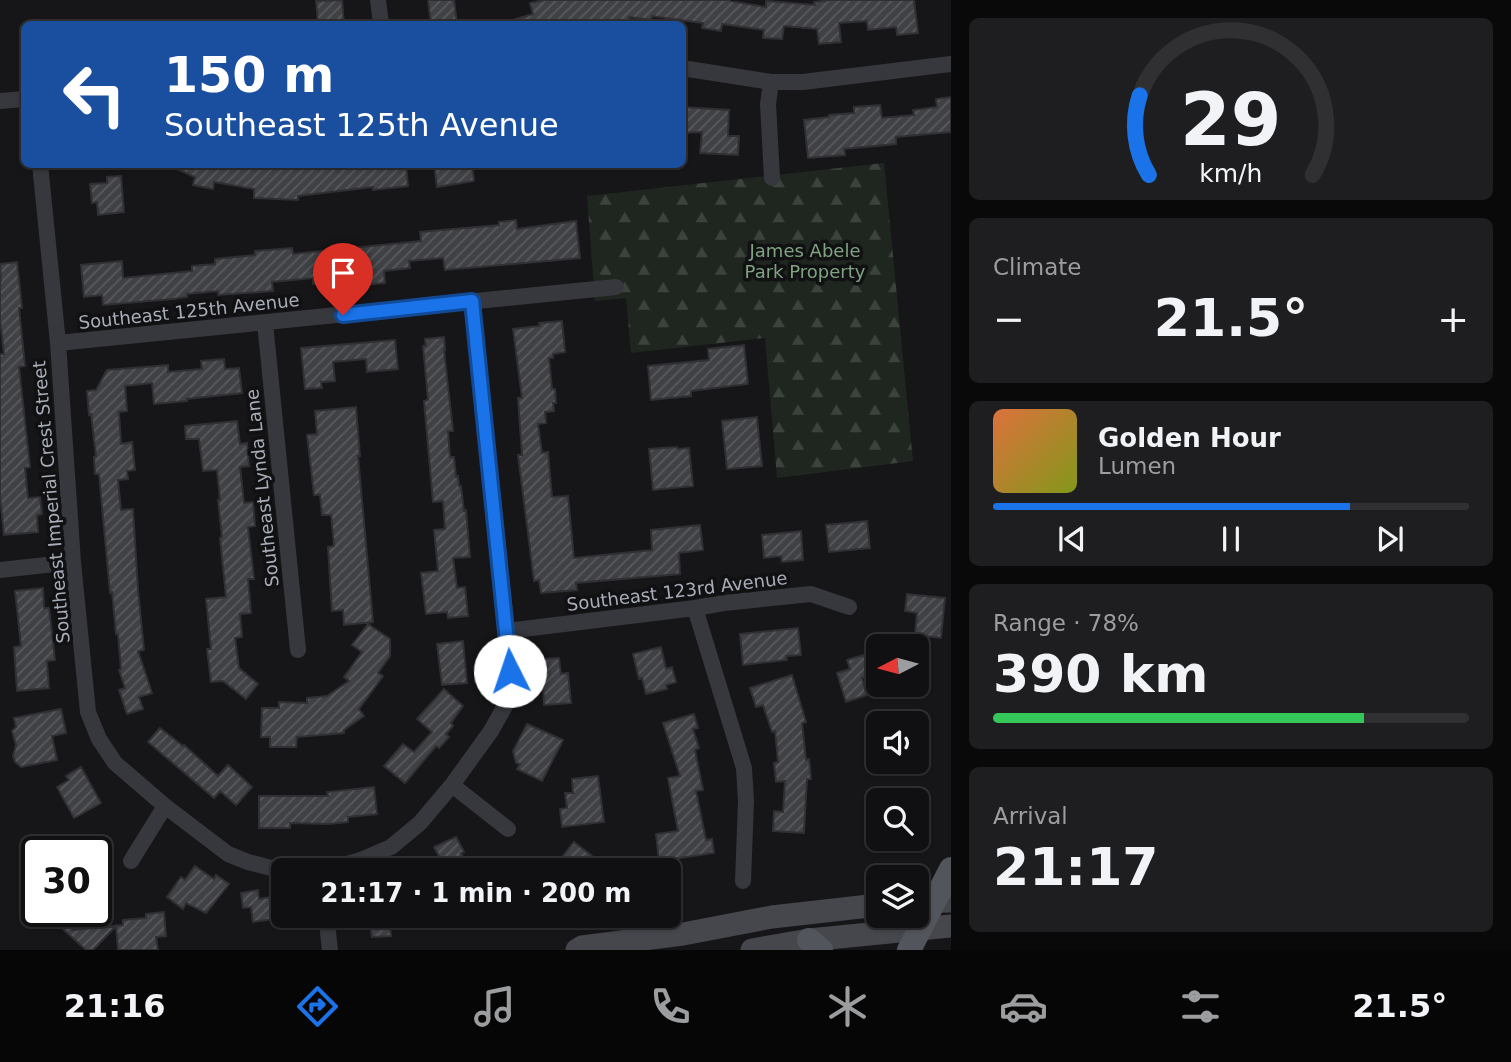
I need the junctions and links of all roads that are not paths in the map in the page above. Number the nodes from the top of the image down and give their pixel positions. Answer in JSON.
{"nodes":[{"id":1,"x":378,"y":0,"type":"edge"},
{"id":2,"x":381,"y":21,"type":"edge"},
{"id":3,"x":951,"y":64,"type":"edge"},
{"id":4,"x":686,"y":69,"type":"edge"},
{"id":5,"x":771,"y":82,"type":"junction"},
{"id":6,"x":21,"y":99,"type":"edge"},
{"id":7,"x":0,"y":101,"type":"edge"},
{"id":8,"x":40,"y":168,"type":"edge"},
{"id":9,"x":772,"y":178,"type":"dead end"},
{"id":10,"x":616,"y":287,"type":"dead end"},
{"id":11,"x":472,"y":301,"type":"junction"},
{"id":12,"x":265,"y":323,"type":"junction"},
{"id":13,"x":58,"y":343,"type":"junction"},
{"id":14,"x":73,"y":562,"type":"junction"},
{"id":15,"x":0,"y":570,"type":"edge"},
{"id":16,"x":849,"y":607,"type":"dead end"},
{"id":17,"x":695,"y":608,"type":"junction"},
{"id":18,"x":507,"y":631,"type":"junction"},
{"id":19,"x":298,"y":650,"type":"dead end"},
{"id":20,"x":452,"y":785,"type":"junction"},
{"id":21,"x":165,"y":806,"type":"junction"},
{"id":22,"x":508,"y":830,"type":"dead end"},
{"id":23,"x":365,"y":858,"type":"edge"},
{"id":24,"x":131,"y":861,"type":"dead end"},
{"id":25,"x":271,"y":868,"type":"edge"},
{"id":26,"x":951,"y":869,"type":"edge"},
{"id":27,"x":743,"y":881,"type":"dead end"},
{"id":28,"x":934,"y":901,"type":"edge"},
{"id":29,"x":866,"y":906,"type":"edge"},
{"id":30,"x":951,"y":926,"type":"edge"},
{"id":31,"x":327,"y":928,"type":"edge"},
{"id":32,"x":915,"y":939,"type":"edge"},
{"id":33,"x":815,"y":945,"type":"edge"},
{"id":34,"x":330,"y":950,"type":"edge"},
{"id":35,"x":577,"y":950,"type":"edge"},
{"id":36,"x":752,"y":950,"type":"edge"}],
"edges":[{"from":1,"to":2,"type":"street"},
{"from":3,"to":5,"type":"street"},
{"from":4,"to":5,"type":"street"},
{"from":5,"to":9,"type":"street"},
{"from":6,"to":7,"type":"street"},
{"from":8,"to":13,"type":"street","name":"Southeast Imperial Crest Street"},
{"from":10,"to":11,"type":"street","name":"Southeast 125th Avenue"},
{"from":11,"to":12,"type":"street","name":"Southeast 125th Avenue"},
{"from":11,"to":18,"type":"street"},
{"from":12,"to":13,"type":"street","name":"Southeast 125th Avenue"},
{"from":12,"to":19,"type":"street","name":"Southeast Lynda Lane"},
{"from":13,"to":14,"type":"street","name":"Southeast Imperial Crest Street"},
{"from":14,"to":15,"type":"street"},
{"from":14,"to":21,"type":"street","name":"Southeast Imperial Crest Street"},
{"from":16,"to":17,"type":"street","name":"Southeast 123rd Avenue"},
{"from":17,"to":18,"type":"street","name":"Southeast 123rd Avenue"},
{"from":17,"to":27,"type":"street"},
{"from":18,"to":20,"type":"street"},
{"from":20,"to":22,"type":"street"},
{"from":20,"to":23,"type":"street"},
{"from":21,"to":24,"type":"street"},
{"from":21,"to":25,"type":"street","name":"Southeast Imperial Crest Street"},
{"from":26,"to":28,"type":"main road"},
{"from":28,"to":32,"type":"main road"},
{"from":29,"to":35,"type":"main road"},
{"from":30,"to":32,"type":"main road"},
{"from":31,"to":34,"type":"street"},
{"from":32,"to":33,"type":"main road"},
{"from":33,"to":36,"type":"main road"}]}
